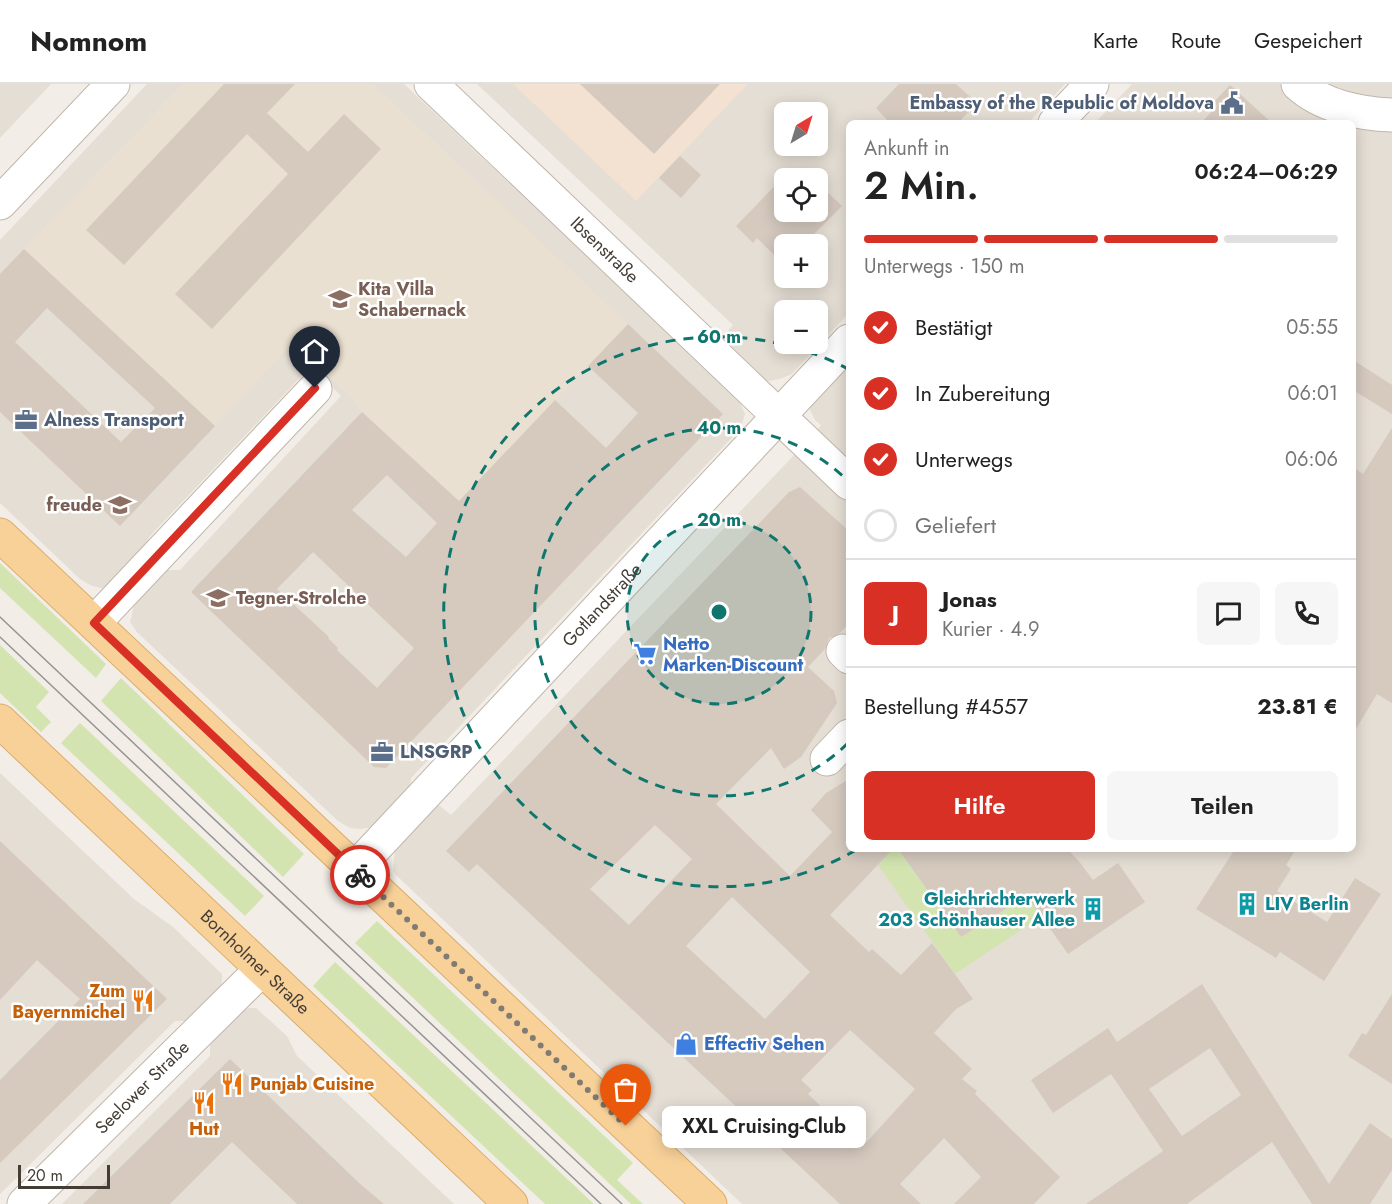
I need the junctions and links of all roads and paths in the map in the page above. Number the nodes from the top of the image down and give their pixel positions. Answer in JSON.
{"nodes":[{"id":1,"x":113,"y":84,"type":"edge"},
{"id":2,"x":431,"y":84,"type":"edge"},
{"id":3,"x":1092,"y":84,"type":"edge"},
{"id":4,"x":1298,"y":84,"type":"edge"},
{"id":5,"x":1392,"y":116,"type":"edge"},
{"id":6,"x":1058,"y":120,"type":"edge"},
{"id":7,"x":0,"y":203,"type":"edge"},
{"id":8,"x":846,"y":344,"type":"edge"},
{"id":9,"x":315,"y":388,"type":"dead end"},
{"id":10,"x":777,"y":416,"type":"junction"},
{"id":11,"x":846,"y":480,"type":"edge"},
{"id":12,"x":0,"y":535,"type":"edge"},
{"id":13,"x":94,"y":623,"type":"junction"},
{"id":14,"x":0,"y":721,"type":"edge"},
{"id":15,"x":846,"y":739,"type":"edge"},
{"id":16,"x":826,"y":759,"type":"dead end"},
{"id":17,"x":354,"y":870,"type":"junction"},
{"id":18,"x":262,"y":969,"type":"junction"},
{"id":19,"x":24,"y":1204,"type":"edge"},
{"id":20,"x":511,"y":1204,"type":"edge"},
{"id":21,"x":710,"y":1204,"type":"edge"}],
"edges":[{"from":1,"to":7,"type":"street"},
{"from":2,"to":10,"type":"street","name":"Ibsenstraße"},
{"from":3,"to":6,"type":"street"},
{"from":4,"to":5,"type":"street"},
{"from":8,"to":10,"type":"street","name":"Gotlandstraße"},
{"from":9,"to":13,"type":"street"},
{"from":10,"to":11,"type":"street","name":"Ibsenstraße"},
{"from":10,"to":17,"type":"street","name":"Gotlandstraße"},
{"from":12,"to":13,"type":"main road"},
{"from":13,"to":17,"type":"main road"},
{"from":14,"to":18,"type":"main road","name":"Bornholmer Straße"},
{"from":15,"to":16,"type":"street"},
{"from":17,"to":21,"type":"main road"},
{"from":18,"to":19,"type":"street","name":"Seelower Straße"},
{"from":18,"to":20,"type":"main road","name":"Bornholmer Straße"}]}
